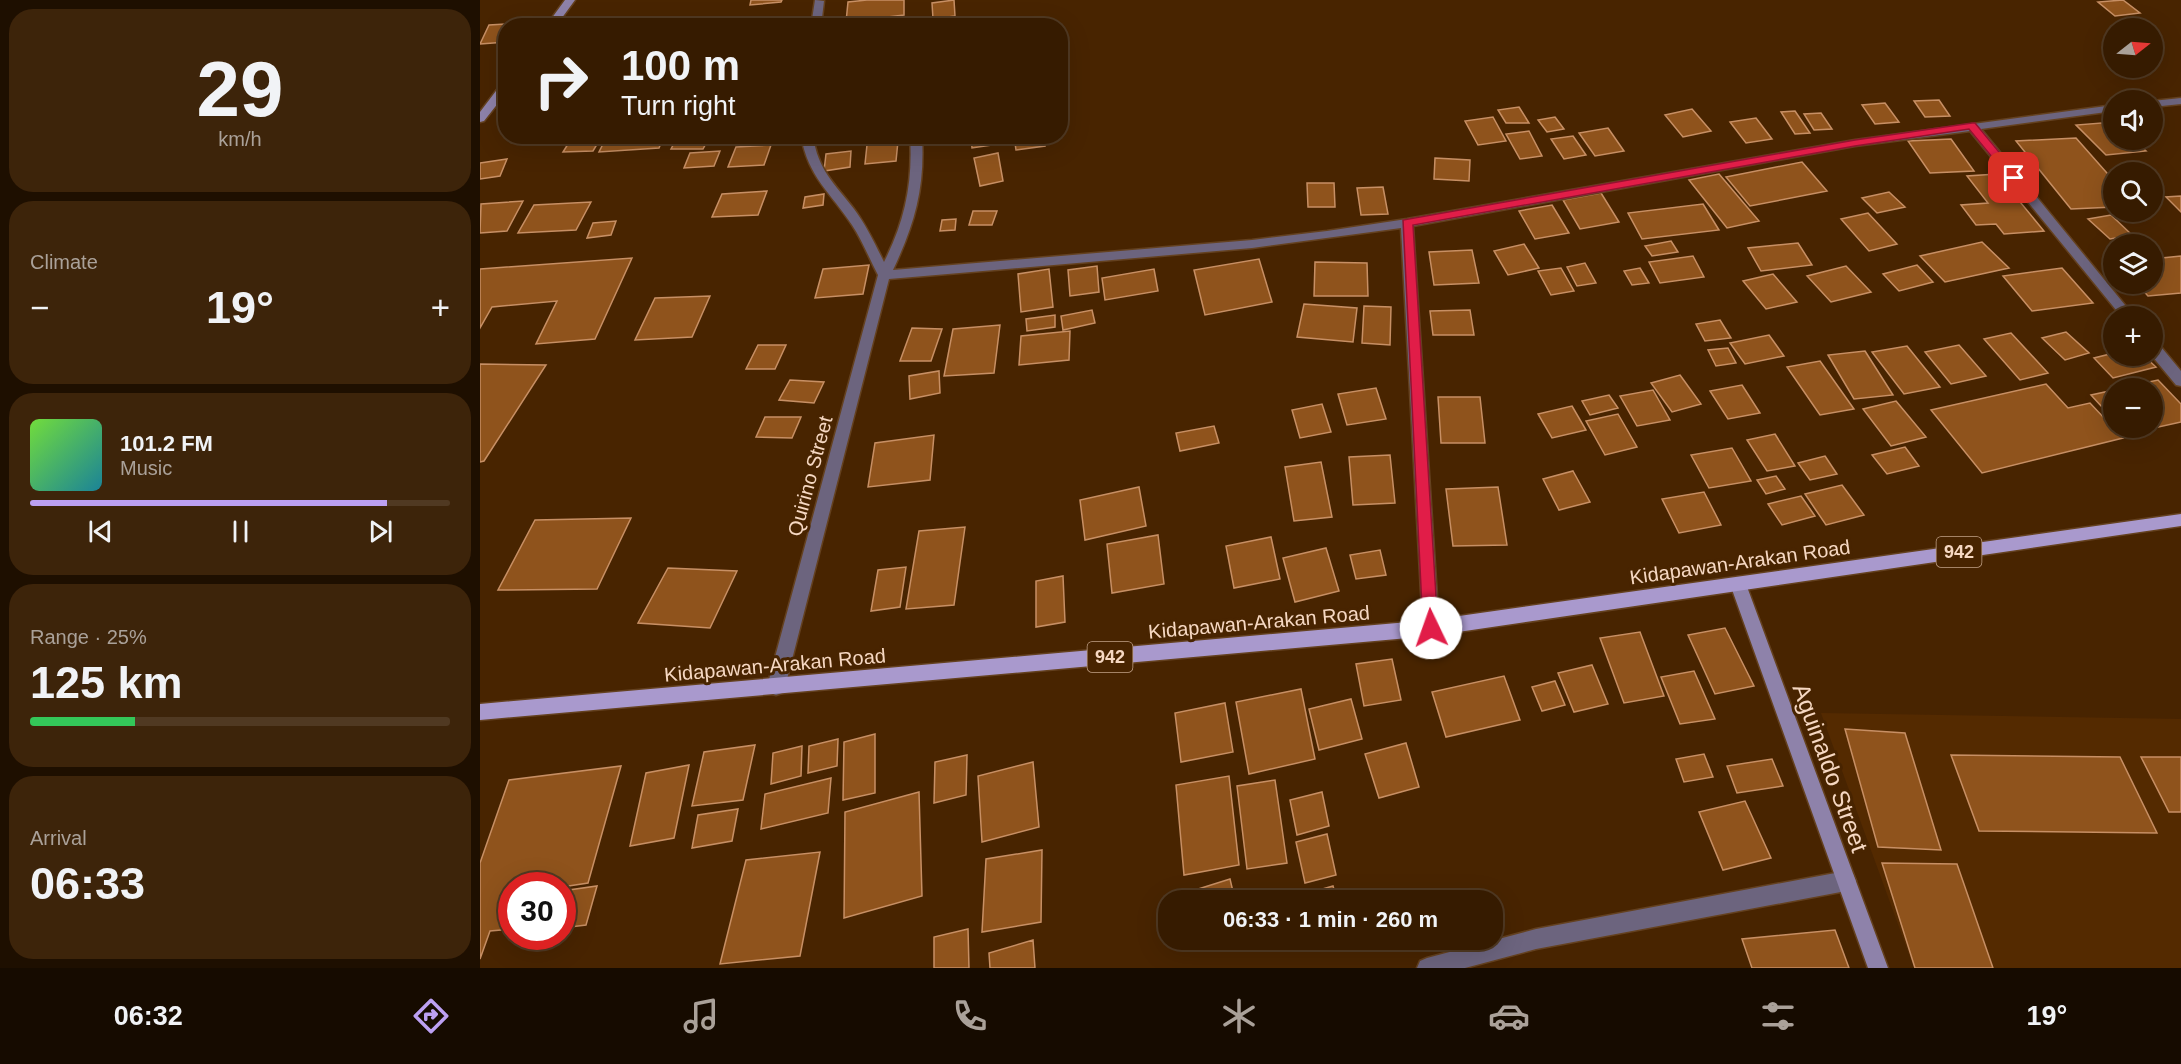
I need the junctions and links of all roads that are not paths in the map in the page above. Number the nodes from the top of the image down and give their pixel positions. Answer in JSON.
{"nodes":[{"id":1,"x":570,"y":0,"type":"edge"},
{"id":2,"x":819,"y":1,"type":"edge"},
{"id":3,"x":556,"y":18,"type":"edge"},
{"id":4,"x":817,"y":18,"type":"edge"},
{"id":5,"x":498,"y":95,"type":"edge"},
{"id":6,"x":2181,"y":101,"type":"edge"},
{"id":7,"x":2163,"y":103,"type":"edge"},
{"id":8,"x":2103,"y":109,"type":"edge"},
{"id":9,"x":480,"y":119,"type":"edge"},
{"id":10,"x":1972,"y":126,"type":"junction"},
{"id":11,"x":808,"y":144,"type":"edge"},
{"id":12,"x":916,"y":144,"type":"edge"},
{"id":13,"x":1407,"y":223,"type":"junction"},
{"id":14,"x":884,"y":275,"type":"junction"},
{"id":15,"x":2120,"y":306,"type":"edge"},
{"id":16,"x":2163,"y":359,"type":"edge"},
{"id":17,"x":2181,"y":381,"type":"edge"},
{"id":18,"x":2181,"y":520,"type":"edge"},
{"id":19,"x":1738,"y":584,"type":"junction"},
{"id":20,"x":1431,"y":628,"type":"junction"},
{"id":21,"x":776,"y":687,"type":"junction"},
{"id":22,"x":480,"y":712,"type":"edge"},
{"id":23,"x":1846,"y":881,"type":"junction"},
{"id":24,"x":1428,"y":968,"type":"edge"},
{"id":25,"x":1878,"y":968,"type":"edge"}],
"edges":[{"from":1,"to":3,"type":"street"},
{"from":2,"to":4,"type":"street"},
{"from":5,"to":9,"type":"street"},
{"from":6,"to":7,"type":"street"},
{"from":8,"to":10,"type":"street"},
{"from":10,"to":13,"type":"street"},
{"from":10,"to":15,"type":"street"},
{"from":11,"to":14,"type":"street"},
{"from":12,"to":14,"type":"street","name":"Quirino Street"},
{"from":13,"to":14,"type":"street"},
{"from":13,"to":20,"type":"street"},
{"from":14,"to":21,"type":"street","name":"Quirino Street"},
{"from":16,"to":17,"type":"street"},
{"from":18,"to":19,"type":"main road","name":"Kidapawan-Arakan Road","number":"942"},
{"from":19,"to":20,"type":"main road","name":"Kidapawan-Arakan Road","number":"942"},
{"from":19,"to":23,"type":"street","name":"Aguinaldo Street"},
{"from":20,"to":21,"type":"main road","name":"Kidapawan-Arakan Road","number":"942"},
{"from":21,"to":22,"type":"main road","name":"Kidapawan-Arakan Road","number":"942"},
{"from":23,"to":24,"type":"street"},
{"from":23,"to":25,"type":"street","name":"Aguinaldo Street"}]}
